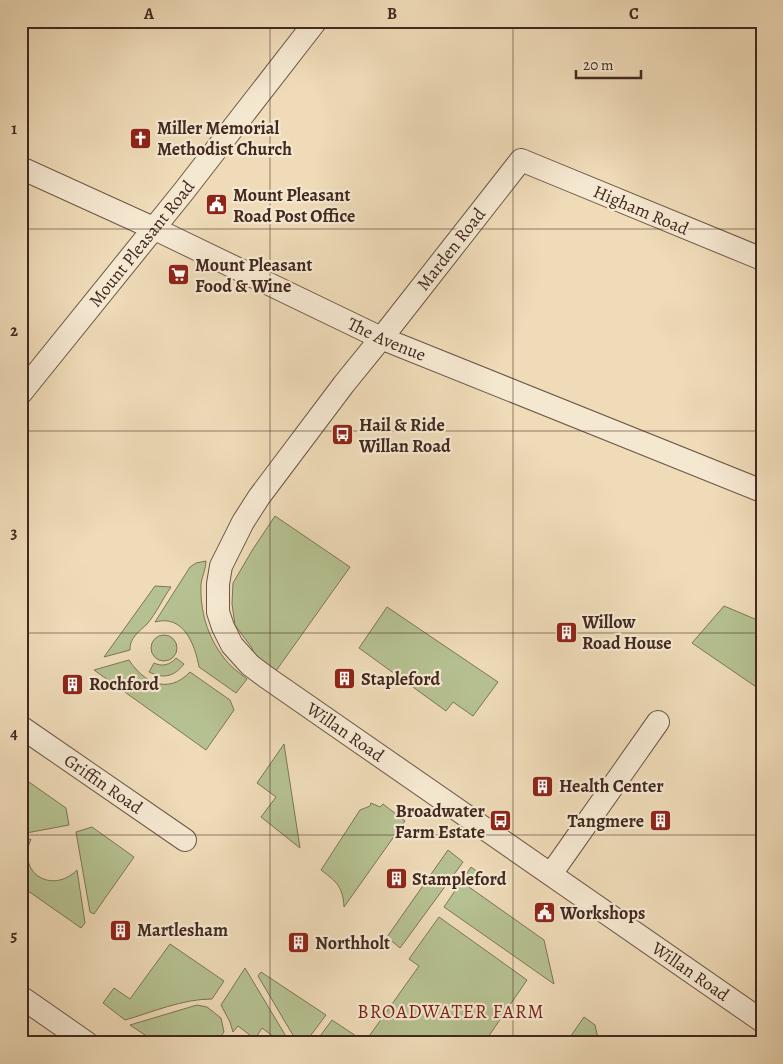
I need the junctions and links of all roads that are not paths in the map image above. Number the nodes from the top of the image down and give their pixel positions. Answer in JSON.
{"nodes":[{"id":1,"x":316,"y":21,"type":"edge"},
{"id":2,"x":521,"y":160,"type":"joint"},
{"id":3,"x":21,"y":168,"type":"edge"},
{"id":4,"x":153,"y":228,"type":"junction"},
{"id":5,"x":762,"y":259,"type":"edge"},
{"id":6,"x":381,"y":338,"type":"junction"},
{"id":7,"x":21,"y":392,"type":"edge"},
{"id":8,"x":762,"y":491,"type":"edge"},
{"id":9,"x":658,"y":722,"type":"dead end"},
{"id":10,"x":21,"y":727,"type":"edge"},
{"id":11,"x":185,"y":840,"type":"dead end"},
{"id":12,"x":551,"y":874,"type":"junction"},
{"id":13,"x":21,"y":997,"type":"edge"},
{"id":14,"x":762,"y":1021,"type":"edge"},
{"id":15,"x":86,"y":1043,"type":"edge"}],
"edges":[{"from":1,"to":4,"type":"street","name":"Mount Pleasant Road"},
{"from":2,"to":5,"type":"street","name":"Higham Road"},
{"from":2,"to":6,"type":"street","name":"Marden Road"},
{"from":3,"to":4,"type":"street","name":"The Avenue"},
{"from":4,"to":6,"type":"street","name":"The Avenue"},
{"from":4,"to":7,"type":"street","name":"Mount Pleasant Road"},
{"from":6,"to":8,"type":"street","name":"The Avenue"},
{"from":6,"to":12,"type":"street","name":"Willan Road"},
{"from":9,"to":12,"type":"street"},
{"from":10,"to":11,"type":"street","name":"Griffin Road"},
{"from":12,"to":14,"type":"street","name":"Willan Road"},
{"from":13,"to":15,"type":"street"}]}
